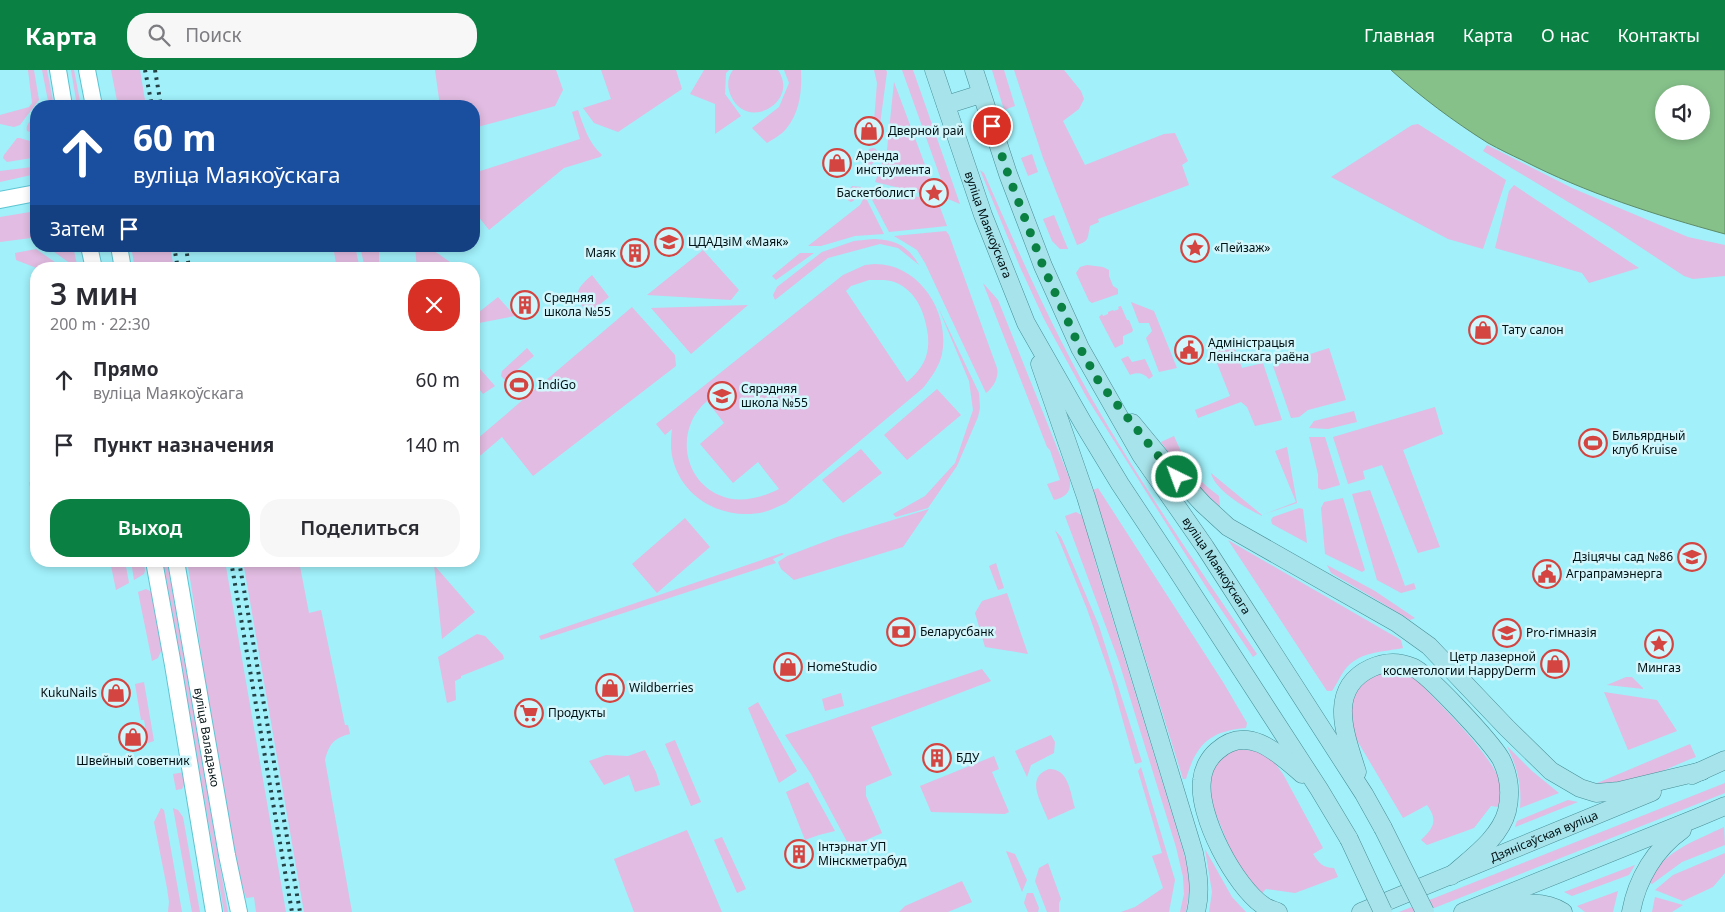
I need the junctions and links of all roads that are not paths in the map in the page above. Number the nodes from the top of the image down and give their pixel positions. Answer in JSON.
{"nodes":[{"id":1,"x":58,"y":70,"type":"edge"},
{"id":2,"x":87,"y":70,"type":"edge"},
{"id":3,"x":934,"y":70,"type":"edge"},
{"id":4,"x":974,"y":70,"type":"edge"},
{"id":5,"x":982,"y":94,"type":"junction"},
{"id":6,"x":63,"y":100,"type":"edge"},
{"id":7,"x":93,"y":100,"type":"edge"},
{"id":8,"x":946,"y":105,"type":"junction"},
{"id":9,"x":30,"y":194,"type":"edge"},
{"id":10,"x":0,"y":200,"type":"edge"},
{"id":11,"x":1026,"y":323,"type":"junction"},
{"id":12,"x":1099,"y":382,"type":"junction"},
{"id":13,"x":155,"y":567,"type":"edge"},
{"id":14,"x":177,"y":567,"type":"edge"},
{"id":15,"x":1725,"y":760,"type":"edge"},
{"id":16,"x":1702,"y":771,"type":"junction"},
{"id":17,"x":1319,"y":789,"type":"junction"},
{"id":18,"x":1364,"y":794,"type":"junction"},
{"id":19,"x":1725,"y":806,"type":"edge"},
{"id":20,"x":1699,"y":818,"type":"junction"},
{"id":21,"x":1451,"y":876,"type":"junction"},
{"id":22,"x":1466,"y":911,"type":"edge"},
{"id":23,"x":214,"y":912,"type":"edge"},
{"id":24,"x":239,"y":912,"type":"edge"},
{"id":25,"x":1196,"y":912,"type":"edge"},
{"id":26,"x":1278,"y":912,"type":"edge"},
{"id":27,"x":1361,"y":912,"type":"edge"},
{"id":28,"x":1383,"y":912,"type":"edge"},
{"id":29,"x":1425,"y":912,"type":"edge"},
{"id":30,"x":1564,"y":912,"type":"edge"},
{"id":31,"x":1632,"y":912,"type":"edge"}],
"edges":[{"from":1,"to":6,"type":"main road"},
{"from":2,"to":7,"type":"main road"},
{"from":3,"to":8,"type":"main road","name":"вуліца Маякоўскага"},
{"from":4,"to":5,"type":"main road","name":"вуліца Маякоўскага"},
{"from":5,"to":8,"type":"main road"},
{"from":5,"to":12,"type":"main road","name":"вуліца Маякоўскага"},
{"from":8,"to":11,"type":"main road","name":"вуліца Маякоўскага"},
{"from":9,"to":10,"type":"main road"},
{"from":11,"to":17,"type":"main road","name":"вуліца Маякоўскага"},
{"from":11,"to":25,"type":"main road"},
{"from":12,"to":16,"type":"main road"},
{"from":12,"to":18,"type":"main road","name":"вуліца Маякоўскага"},
{"from":13,"to":23,"type":"main road","name":"вуліца Валадзько"},
{"from":14,"to":24,"type":"main road","name":"вуліца Валадзько"},
{"from":15,"to":16,"type":"main road","name":"Дзянісаўская вуліца"},
{"from":16,"to":21,"type":"main road","name":"Дзянісаўская вуліца"},
{"from":17,"to":26,"type":"main road"},
{"from":17,"to":28,"type":"main road","name":"вуліца Маякоўскага","bridge":true},
{"from":18,"to":21,"type":"main road"},
{"from":18,"to":29,"type":"main road","name":"вуліца Маякоўскага","bridge":true},
{"from":19,"to":20,"type":"main road"},
{"from":20,"to":22,"type":"main road"},
{"from":20,"to":31,"type":"main road"},
{"from":21,"to":27,"type":"main road","name":"Дзянісаўская вуліца"},
{"from":22,"to":30,"type":"main road"}]}
